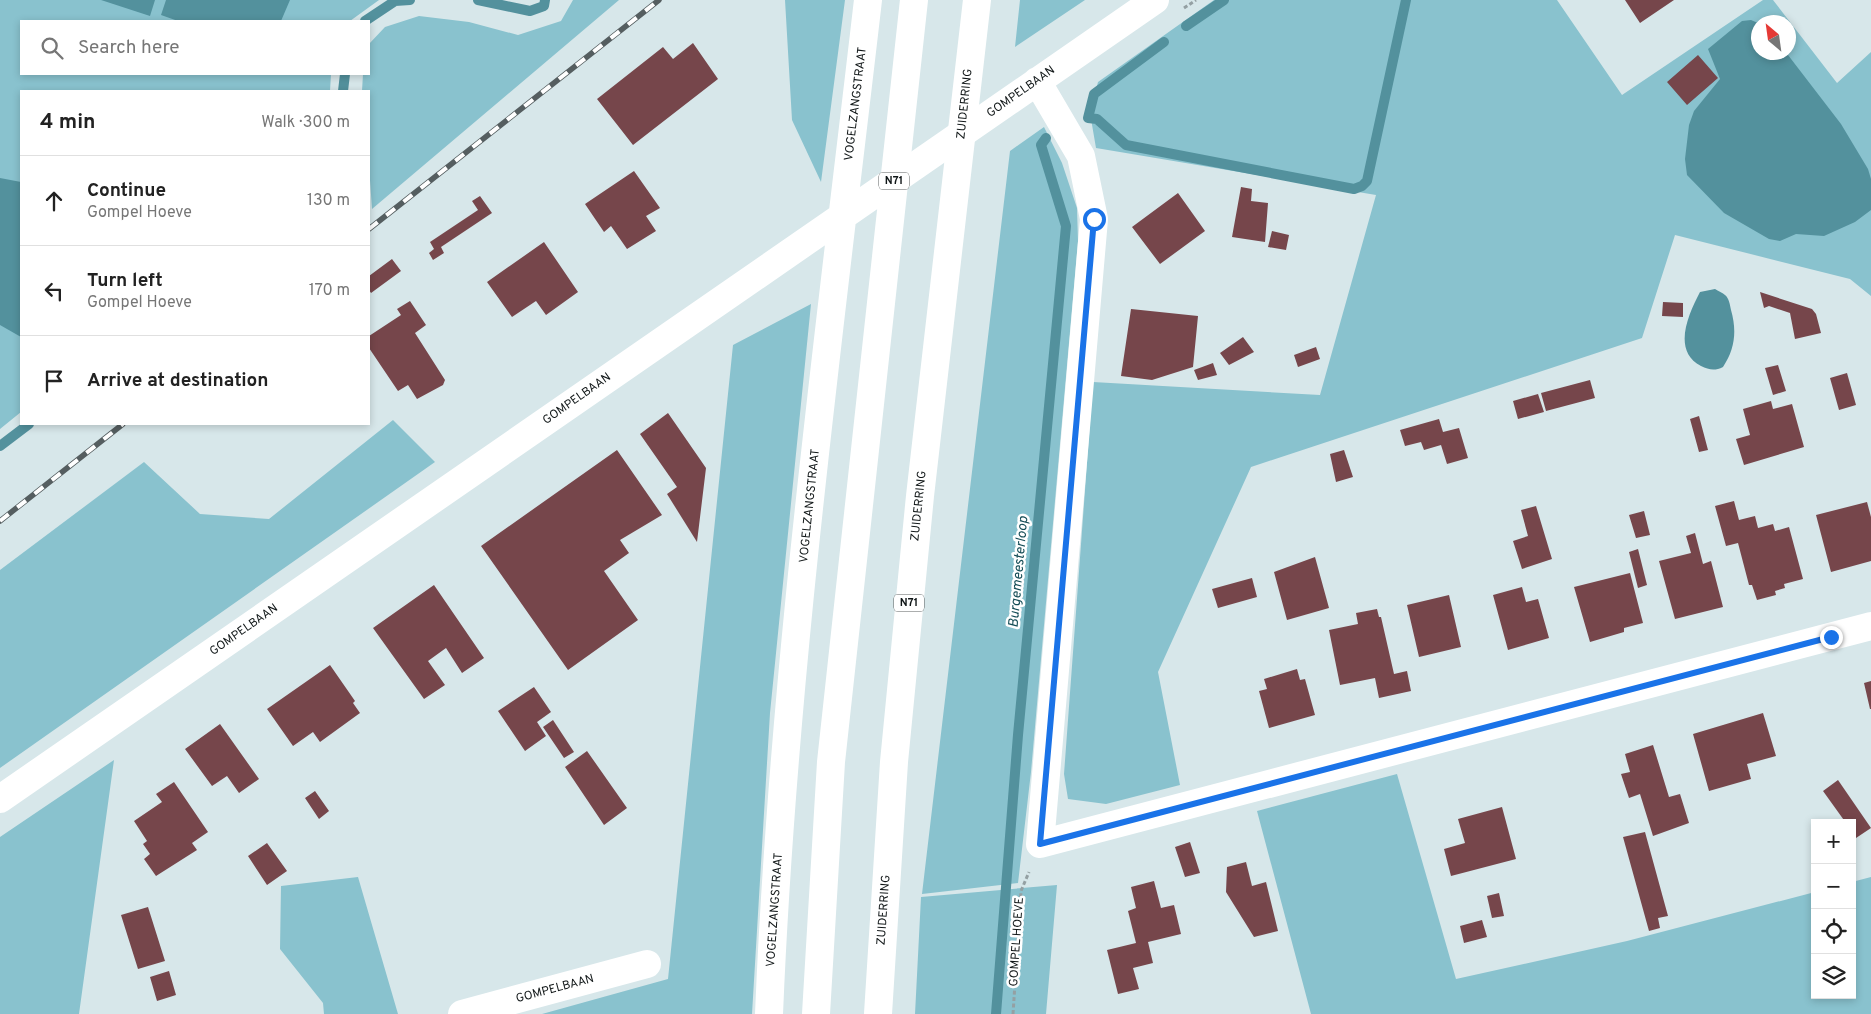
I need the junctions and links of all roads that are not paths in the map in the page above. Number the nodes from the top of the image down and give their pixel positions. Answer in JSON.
{"nodes":[{"id":1,"x":868,"y":0,"type":"edge"},
{"id":2,"x":914,"y":0,"type":"edge"},
{"id":3,"x":977,"y":0,"type":"edge"},
{"id":4,"x":1154,"y":0,"type":"edge"},
{"id":5,"x":1037,"y":81,"type":"junction"},
{"id":6,"x":1871,"y":626,"type":"edge"},
{"id":7,"x":0,"y":799,"type":"edge"},
{"id":8,"x":647,"y":964,"type":"dead end"},
{"id":9,"x":462,"y":1014,"type":"edge"},
{"id":10,"x":769,"y":1014,"type":"edge"},
{"id":11,"x":816,"y":1014,"type":"edge"},
{"id":12,"x":878,"y":1014,"type":"edge"}],
"edges":[{"from":1,"to":10,"type":"main road","name":"VOGELZANGSTRAAT"},
{"from":2,"to":11,"type":"main road","number":"N71"},
{"from":3,"to":12,"type":"main road","name":"ZUIDERRING","number":"N71"},
{"from":4,"to":5,"type":"main road","name":"GOMPELBAAN"},
{"from":5,"to":6,"type":"main road"},
{"from":5,"to":7,"type":"main road","name":"GOMPELBAAN"},
{"from":8,"to":9,"type":"main road","name":"GOMPELBAAN"}]}
